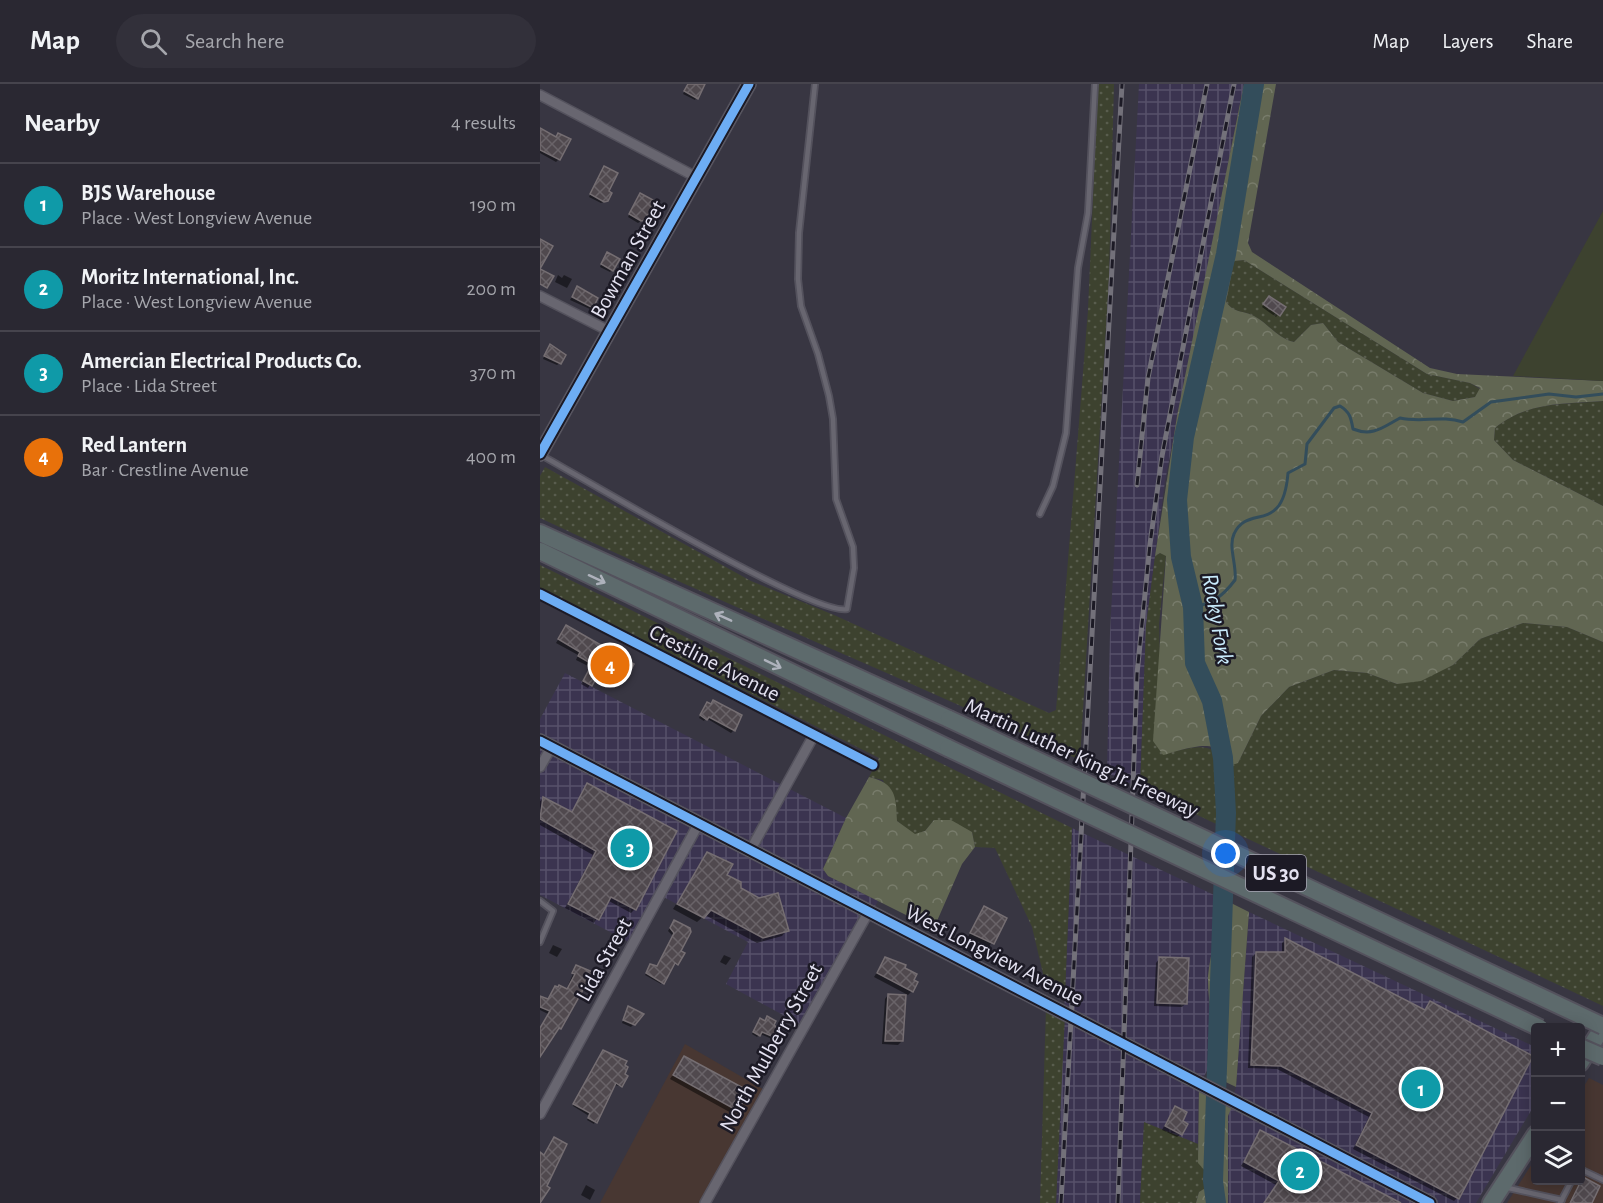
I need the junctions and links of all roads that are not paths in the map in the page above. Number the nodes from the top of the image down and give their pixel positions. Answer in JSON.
{"nodes":[{"id":1,"x":816,"y":84,"type":"edge"},
{"id":2,"x":1095,"y":84,"type":"edge"},
{"id":3,"x":745,"y":87,"type":"edge"},
{"id":4,"x":540,"y":95,"type":"edge"},
{"id":5,"x":696,"y":177,"type":"junction"},
{"id":6,"x":540,"y":296,"type":"edge"},
{"id":7,"x":609,"y":331,"type":"junction"},
{"id":8,"x":540,"y":454,"type":"edge"},
{"id":9,"x":1040,"y":514,"type":"dead end"},
{"id":10,"x":544,"y":544,"type":"edge"},
{"id":11,"x":540,"y":594,"type":"edge"},
{"id":12,"x":949,"y":715,"type":"junction"},
{"id":13,"x":814,"y":735,"type":"junction"},
{"id":14,"x":546,"y":743,"type":"edge"},
{"id":15,"x":947,"y":753,"type":"junction"},
{"id":16,"x":873,"y":765,"type":"dead end"},
{"id":17,"x":540,"y":767,"type":"edge"},
{"id":18,"x":699,"y":823,"type":"junction"},
{"id":19,"x":751,"y":849,"type":"junction"},
{"id":20,"x":540,"y":901,"type":"edge"},
{"id":21,"x":869,"y":910,"type":"junction"},
{"id":22,"x":540,"y":942,"type":"edge"},
{"id":23,"x":1603,"y":1017,"type":"edge"},
{"id":24,"x":1531,"y":1024,"type":"edge"},
{"id":25,"x":1603,"y":1027,"type":"edge"},
{"id":26,"x":1531,"y":1033,"type":"edge"},
{"id":27,"x":1585,"y":1049,"type":"edge"},
{"id":28,"x":1585,"y":1056,"type":"edge"},
{"id":29,"x":1603,"y":1057,"type":"edge"},
{"id":30,"x":1585,"y":1058,"type":"edge"},
{"id":31,"x":1603,"y":1067,"type":"edge"},
{"id":32,"x":540,"y":1114,"type":"edge"},
{"id":33,"x":1531,"y":1144,"type":"edge"},
{"id":34,"x":1585,"y":1170,"type":"edge"},
{"id":35,"x":1603,"y":1180,"type":"edge"},
{"id":36,"x":1569,"y":1185,"type":"edge"},
{"id":37,"x":1502,"y":1187,"type":"junction"},
{"id":38,"x":1561,"y":1201,"type":"edge"},
{"id":39,"x":705,"y":1203,"type":"edge"},
{"id":40,"x":1430,"y":1203,"type":"edge"},
{"id":41,"x":1491,"y":1203,"type":"edge"}],
"edges":[{"from":1,"to":8,"type":"lane"},
{"from":2,"to":9,"type":"lane"},
{"from":3,"to":5,"type":"street","name":"Bowman Street"},
{"from":4,"to":5,"type":"street"},
{"from":5,"to":7,"type":"street","name":"Bowman Street"},
{"from":6,"to":7,"type":"street"},
{"from":7,"to":8,"type":"street","name":"Bowman Street"},
{"from":12,"to":10,"type":"highway","name":"Martin Luther King Jr. Freeway","number":"US 30","one_way":true},
{"from":10,"to":15,"type":"highway","name":"Martin Luther King Jr. Freeway","number":"US 30","one_way":true},
{"from":11,"to":13,"type":"street","name":"Crestline Avenue"},
{"from":12,"to":23,"type":"highway"},
{"from":12,"to":25,"type":"highway","name":"Martin Luther King Jr. Freeway","number":"US 30","bridge":true},
{"from":13,"to":16,"type":"street","name":"Crestline Avenue"},
{"from":13,"to":19,"type":"street"},
{"from":14,"to":17,"type":"street"},
{"from":14,"to":18,"type":"street","name":"West Longview Avenue"},
{"from":15,"to":24,"type":"highway","name":"Martin Luther King Jr. Freeway","number":"US 30","bridge":true},
{"from":15,"to":26,"type":"highway"},
{"from":18,"to":19,"type":"street","name":"West Longview Avenue"},
{"from":18,"to":32,"type":"street","name":"Lida Street"},
{"from":19,"to":21,"type":"street","name":"West Longview Avenue"},
{"from":20,"to":22,"type":"lane"},
{"from":21,"to":39,"type":"street","name":"North Mulberry Street"},
{"from":21,"to":40,"type":"street","name":"West Longview Avenue"},
{"from":25,"to":28,"type":"highway"},
{"from":27,"to":29,"type":"highway","bridge":true},
{"from":30,"to":31,"type":"highway"},
{"from":33,"to":37,"type":"highway"},
{"from":34,"to":35,"type":"lane"},
{"from":36,"to":38,"type":"lane"},
{"from":37,"to":38,"type":"lane"},
{"from":37,"to":41,"type":"highway"}]}
